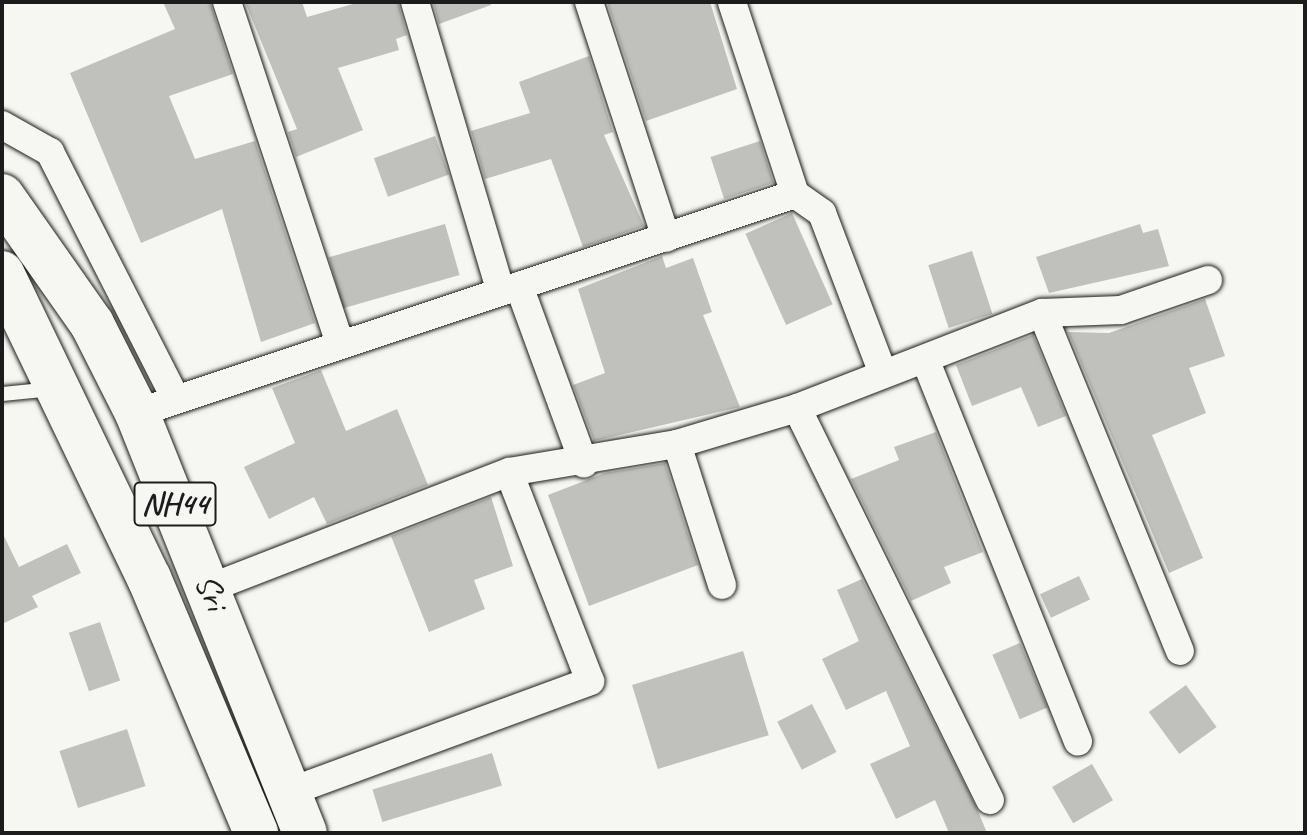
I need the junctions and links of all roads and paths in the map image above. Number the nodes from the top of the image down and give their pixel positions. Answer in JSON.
{"nodes":[{"id":1,"x":227,"y":2,"type":"edge"},
{"id":2,"x":415,"y":2,"type":"edge"},
{"id":3,"x":589,"y":2,"type":"edge"},
{"id":4,"x":732,"y":2,"type":"edge"},
{"id":5,"x":2,"y":125,"type":"edge"},
{"id":6,"x":795,"y":194,"type":"junction"},
{"id":7,"x":2,"y":196,"type":"edge"},
{"id":8,"x":666,"y":238,"type":"junction"},
{"id":9,"x":2,"y":273,"type":"edge"},
{"id":10,"x":1208,"y":280,"type":"dead end"},
{"id":11,"x":510,"y":289,"type":"junction"},
{"id":12,"x":1042,"y":313,"type":"junction"},
{"id":13,"x":339,"y":341,"type":"junction"},
{"id":14,"x":925,"y":359,"type":"junction"},
{"id":15,"x":883,"y":374,"type":"junction"},
{"id":16,"x":62,"y":388,"type":"junction"},
{"id":17,"x":2,"y":394,"type":"edge"},
{"id":18,"x":156,"y":406,"type":"junction"},
{"id":19,"x":797,"y":408,"type":"junction"},
{"id":20,"x":677,"y":444,"type":"junction"},
{"id":21,"x":584,"y":464,"type":"junction"},
{"id":22,"x":509,"y":472,"type":"junction"},
{"id":23,"x":722,"y":585,"type":"dead end"},
{"id":24,"x":210,"y":588,"type":"junction"},
{"id":25,"x":1180,"y":651,"type":"dead end"},
{"id":26,"x":1078,"y":741,"type":"dead end"},
{"id":27,"x":289,"y":792,"type":"junction"},
{"id":28,"x":990,"y":800,"type":"dead end"},
{"id":29,"x":256,"y":833,"type":"edge"},
{"id":30,"x":305,"y":833,"type":"edge"}],
"edges":[{"from":1,"to":13,"type":"street"},
{"from":2,"to":11,"type":"street"},
{"from":3,"to":8,"type":"street"},
{"from":4,"to":6,"type":"street"},
{"from":5,"to":18,"type":"street"},
{"from":6,"to":8,"type":"street"},
{"from":6,"to":15,"type":"street"},
{"from":7,"to":18,"type":"highway","name":"Sri","number":"NH44"},
{"from":8,"to":11,"type":"street"},
{"from":9,"to":16,"type":"highway","number":"NH44"},
{"from":10,"to":12,"type":"street"},
{"from":11,"to":13,"type":"street"},
{"from":11,"to":21,"type":"street"},
{"from":12,"to":14,"type":"street"},
{"from":12,"to":25,"type":"street"},
{"from":13,"to":18,"type":"street"},
{"from":14,"to":15,"type":"street"},
{"from":14,"to":26,"type":"street"},
{"from":15,"to":19,"type":"street"},
{"from":16,"to":17,"type":"lane"},
{"from":16,"to":29,"type":"highway","number":"NH44"},
{"from":18,"to":24,"type":"highway","name":"Sri","number":"NH44"},
{"from":19,"to":20,"type":"street"},
{"from":19,"to":28,"type":"street"},
{"from":20,"to":21,"type":"street"},
{"from":20,"to":23,"type":"street"},
{"from":21,"to":22,"type":"street"},
{"from":22,"to":24,"type":"street"},
{"from":22,"to":27,"type":"street"},
{"from":24,"to":27,"type":"highway","name":"Sri","number":"NH44"},
{"from":27,"to":30,"type":"highway","name":"Sri","number":"NH44"}]}
